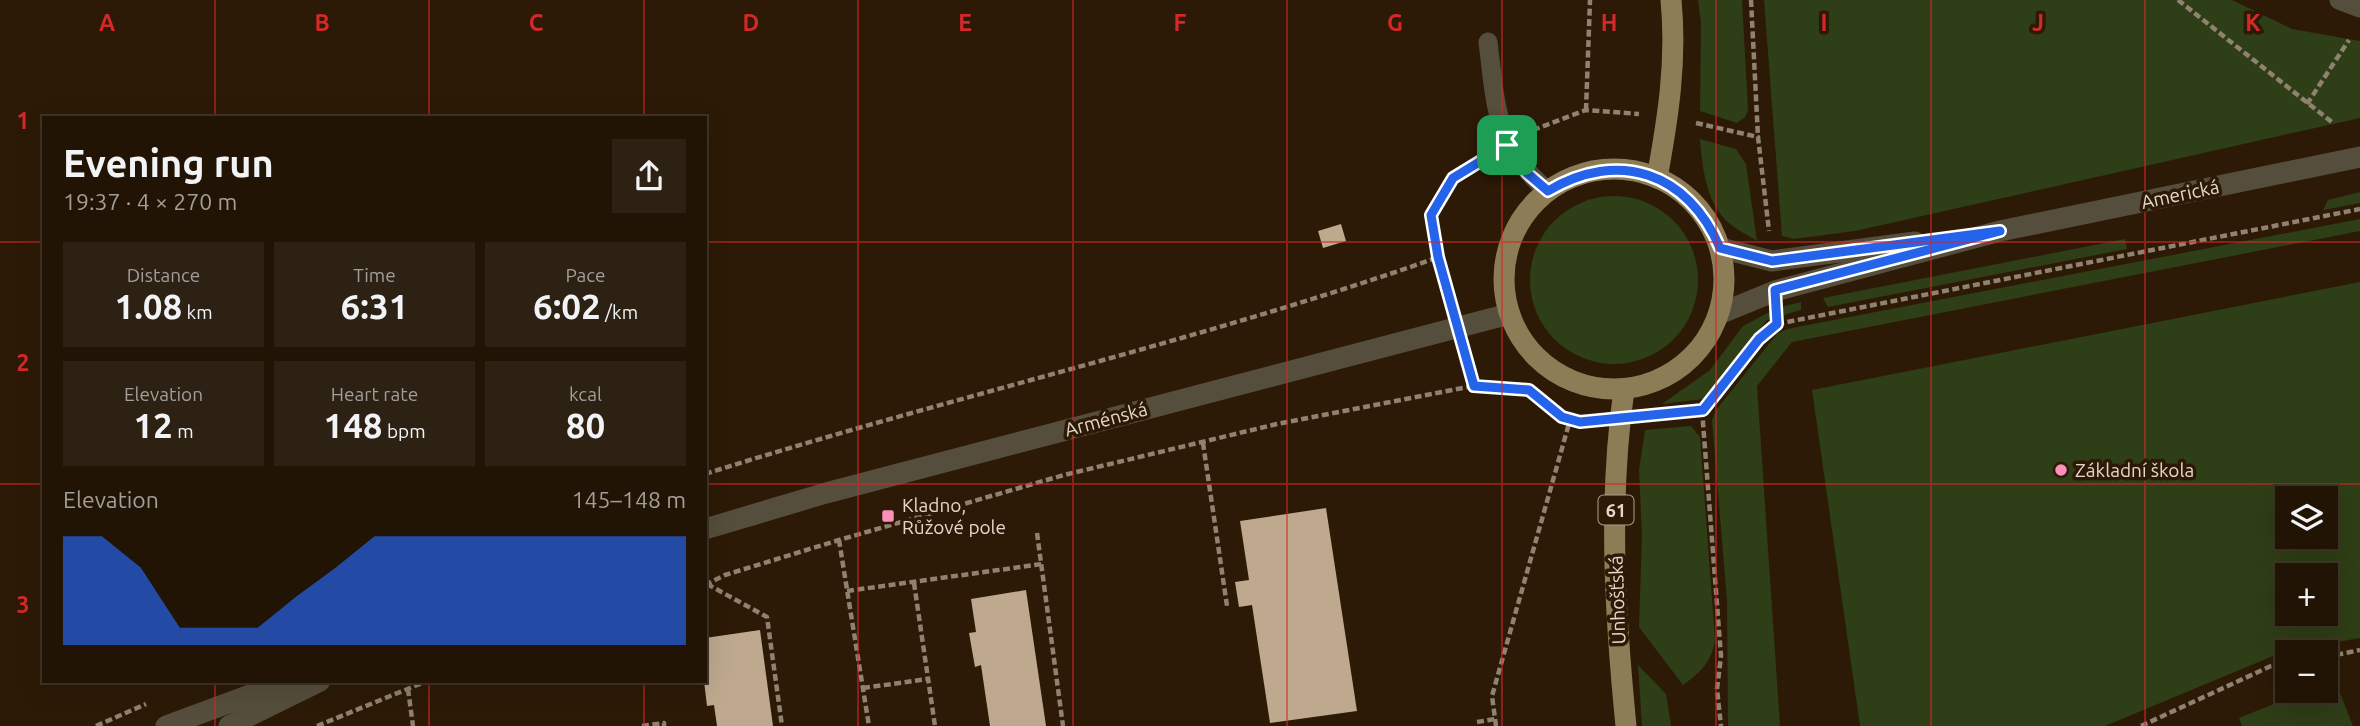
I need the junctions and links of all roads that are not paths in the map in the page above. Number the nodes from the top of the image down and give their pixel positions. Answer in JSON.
{"nodes":[{"id":1,"x":1671,"y":0,"type":"edge"},
{"id":2,"x":2339,"y":0,"type":"edge"},
{"id":3,"x":2360,"y":8,"type":"edge"},
{"id":4,"x":1488,"y":42,"type":"dead end"},
{"id":5,"x":2360,"y":156,"type":"edge"},
{"id":6,"x":1657,"y":178,"type":"junction"},
{"id":7,"x":1548,"y":191,"type":"junction"},
{"id":8,"x":2000,"y":231,"type":"junction"},
{"id":9,"x":1720,"y":248,"type":"junction"},
{"id":10,"x":1509,"y":314,"type":"junction"},
{"id":11,"x":1719,"y":314,"type":"junction"},
{"id":12,"x":1624,"y":390,"type":"junction"},
{"id":13,"x":707,"y":528,"type":"edge"},
{"id":14,"x":283,"y":683,"type":"edge"},
{"id":15,"x":316,"y":683,"type":"edge"},
{"id":16,"x":240,"y":699,"type":"junction"},
{"id":17,"x":166,"y":726,"type":"edge"},
{"id":18,"x":183,"y":726,"type":"edge"},
{"id":19,"x":229,"y":726,"type":"edge"},
{"id":20,"x":1626,"y":726,"type":"edge"}],
"edges":[{"from":1,"to":6,"type":"main road"},
{"from":2,"to":3,"type":"lane"},
{"from":4,"to":7,"type":"lane"},
{"from":5,"to":8,"type":"street","name":"Americká"},
{"from":6,"to":7,"type":"main road"},
{"from":6,"to":9,"type":"main road"},
{"from":7,"to":10,"type":"main road"},
{"from":8,"to":9,"type":"street","name":"Americká"},
{"from":8,"to":11,"type":"street","name":"Americká"},
{"from":9,"to":11,"type":"main road"},
{"from":10,"to":12,"type":"main road"},
{"from":10,"to":13,"type":"street","name":"Arménská"},
{"from":11,"to":12,"type":"main road"},
{"from":12,"to":20,"type":"main road","name":"Unhošťská","number":"61"},
{"from":14,"to":16,"type":"street"},
{"from":15,"to":19,"type":"street"},
{"from":16,"to":17,"type":"street"},
{"from":16,"to":18,"type":"street"}]}
